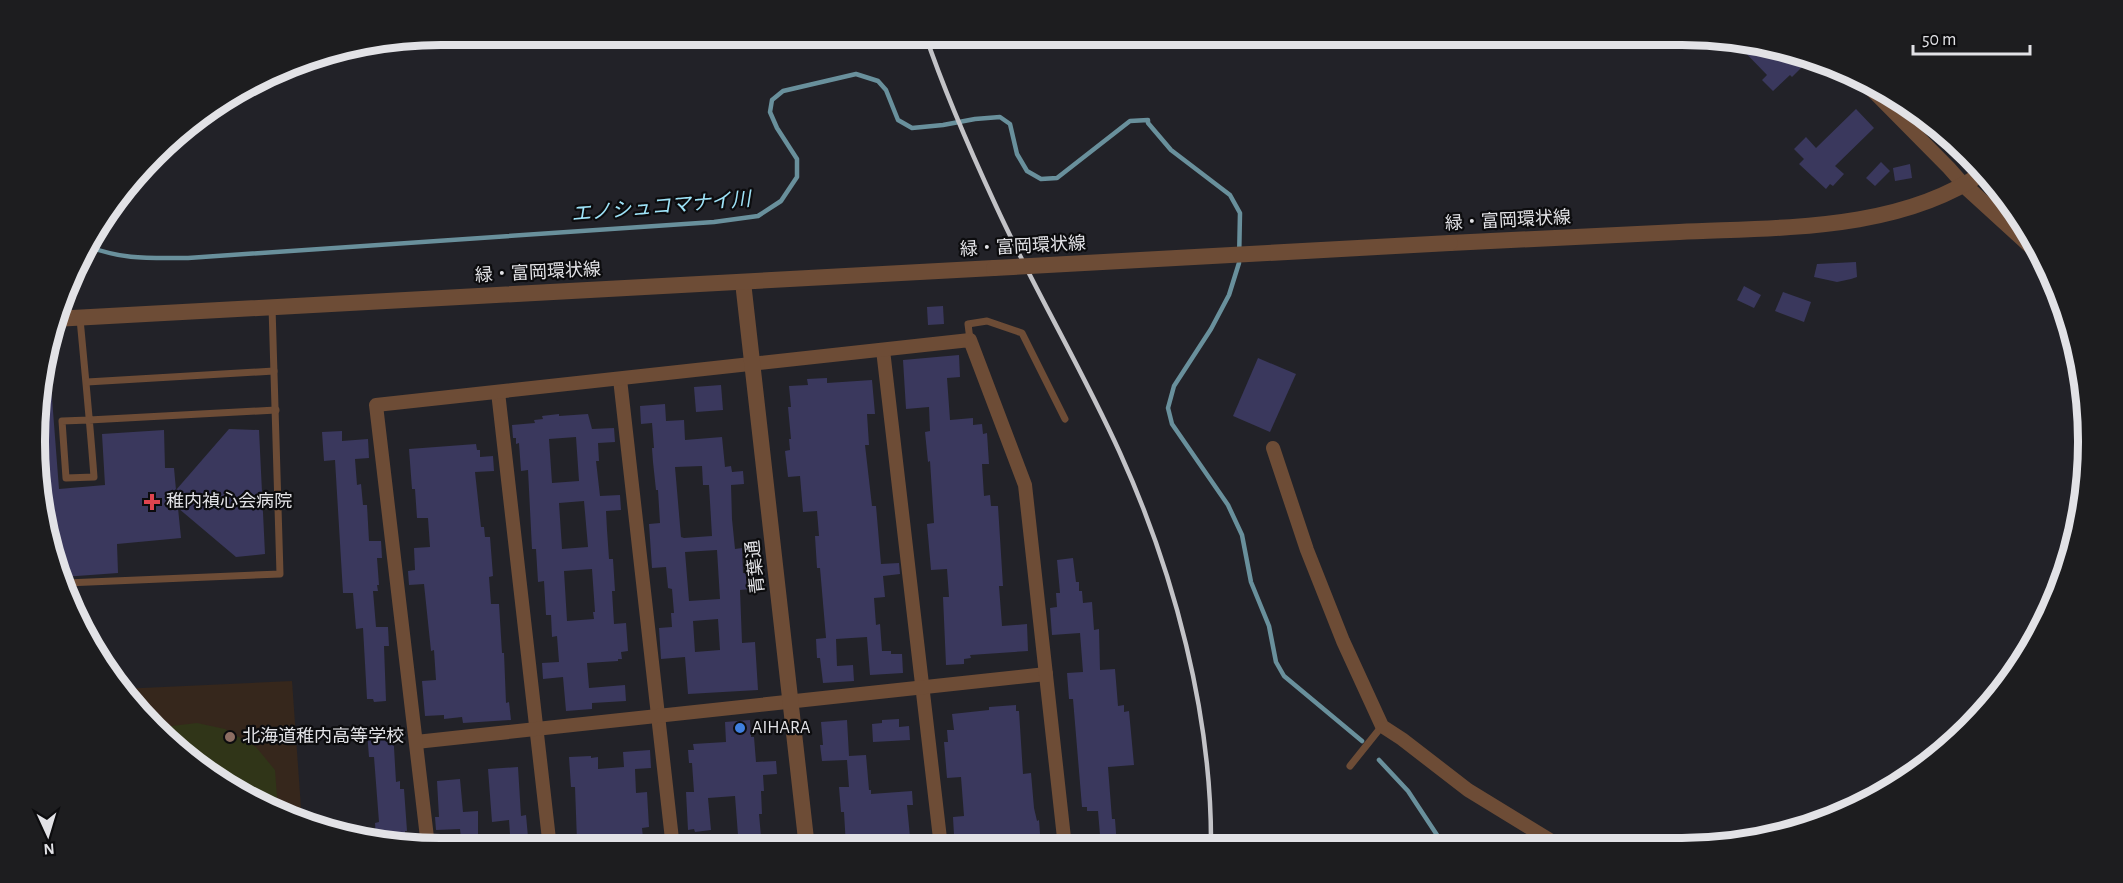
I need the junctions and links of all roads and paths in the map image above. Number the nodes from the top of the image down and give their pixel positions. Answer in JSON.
{"nodes":[{"id":1,"x":1898,"y":109,"type":"edge"},
{"id":2,"x":1977,"y":177,"type":"edge"},
{"id":3,"x":1964,"y":185,"type":"junction"},
{"id":4,"x":2023,"y":239,"type":"edge"},
{"id":5,"x":743,"y":282,"type":"junction"},
{"id":6,"x":272,"y":307,"type":"junction"},
{"id":7,"x":80,"y":317,"type":"junction"},
{"id":8,"x":65,"y":318,"type":"edge"},
{"id":9,"x":970,"y":340,"type":"junction"},
{"id":10,"x":883,"y":350,"type":"junction"},
{"id":11,"x":753,"y":364,"type":"junction"},
{"id":12,"x":274,"y":370,"type":"junction"},
{"id":13,"x":620,"y":379,"type":"junction"},
{"id":14,"x":87,"y":382,"type":"junction"},
{"id":15,"x":498,"y":393,"type":"junction"},
{"id":16,"x":276,"y":410,"type":"junction"},
{"id":17,"x":1065,"y":419,"type":"dead end"},
{"id":18,"x":89,"y":420,"type":"junction"},
{"id":19,"x":1273,"y":448,"type":"dead end"},
{"id":20,"x":71,"y":583,"type":"edge"},
{"id":21,"x":1046,"y":674,"type":"junction"},
{"id":22,"x":923,"y":687,"type":"junction"},
{"id":23,"x":790,"y":701,"type":"junction"},
{"id":24,"x":659,"y":717,"type":"junction"},
{"id":25,"x":1382,"y":726,"type":"junction"},
{"id":26,"x":537,"y":731,"type":"junction"},
{"id":27,"x":416,"y":742,"type":"junction"},
{"id":28,"x":1350,"y":766,"type":"dead end"},
{"id":29,"x":427,"y":837,"type":"edge"},
{"id":30,"x":549,"y":838,"type":"edge"},
{"id":31,"x":672,"y":838,"type":"edge"},
{"id":32,"x":806,"y":838,"type":"edge"},
{"id":33,"x":940,"y":838,"type":"edge"},
{"id":34,"x":1064,"y":838,"type":"edge"},
{"id":35,"x":1547,"y":838,"type":"edge"}],
"edges":[{"from":1,"to":3,"type":"street"},
{"from":2,"to":3,"type":"street","name":"緑・富岡環状線"},
{"from":3,"to":4,"type":"street"},
{"from":3,"to":5,"type":"street","name":"緑・富岡環状線","bridge":true},
{"from":5,"to":6,"type":"street","name":"緑・富岡環状線"},
{"from":5,"to":11,"type":"street","name":"青葉通"},
{"from":6,"to":7,"type":"street","name":"緑・富岡環状線"},
{"from":6,"to":12,"type":"lane"},
{"from":7,"to":8,"type":"street","name":"緑・富岡環状線"},
{"from":7,"to":14,"type":"lane"},
{"from":9,"to":10,"type":"street"},
{"from":9,"to":17,"type":"lane"},
{"from":9,"to":21,"type":"street"},
{"from":10,"to":11,"type":"street"},
{"from":10,"to":22,"type":"street"},
{"from":11,"to":13,"type":"street"},
{"from":11,"to":23,"type":"street","name":"青葉通"},
{"from":12,"to":14,"type":"lane"},
{"from":12,"to":16,"type":"lane"},
{"from":13,"to":15,"type":"street"},
{"from":13,"to":24,"type":"street"},
{"from":14,"to":18,"type":"lane"},
{"from":15,"to":26,"type":"street"},
{"from":15,"to":27,"type":"street"},
{"from":16,"to":18,"type":"lane"},
{"from":16,"to":20,"type":"lane"},
{"from":18,"to":18,"type":"lane"},
{"from":19,"to":25,"type":"street"},
{"from":21,"to":22,"type":"street"},
{"from":21,"to":34,"type":"street"},
{"from":22,"to":23,"type":"street"},
{"from":22,"to":33,"type":"street"},
{"from":23,"to":24,"type":"street"},
{"from":23,"to":32,"type":"street","name":"青葉通"},
{"from":24,"to":26,"type":"street"},
{"from":24,"to":31,"type":"street"},
{"from":25,"to":28,"type":"lane"},
{"from":25,"to":35,"type":"street"},
{"from":26,"to":27,"type":"street"},
{"from":26,"to":30,"type":"street"},
{"from":27,"to":29,"type":"street"}]}
